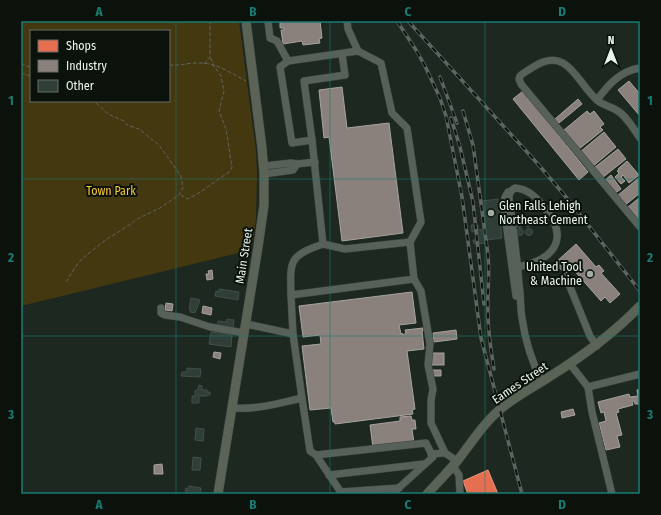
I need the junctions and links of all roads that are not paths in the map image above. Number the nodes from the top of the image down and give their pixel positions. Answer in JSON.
{"nodes":[{"id":1,"x":246,"y":21,"type":"edge"},
{"id":2,"x":268,"y":21,"type":"edge"},
{"id":3,"x":346,"y":21,"type":"edge"},
{"id":4,"x":358,"y":51,"type":"junction"},
{"id":5,"x":342,"y":54,"type":"junction"},
{"id":6,"x":288,"y":61,"type":"junction"},
{"id":7,"x":640,"y":68,"type":"edge"},
{"id":8,"x":597,"y":100,"type":"junction"},
{"id":9,"x":640,"y":138,"type":"edge"},
{"id":10,"x":312,"y":140,"type":"junction"},
{"id":11,"x":315,"y":162,"type":"junction"},
{"id":12,"x":264,"y":170,"type":"junction"},
{"id":13,"x":516,"y":188,"type":"junction"},
{"id":14,"x":640,"y":227,"type":"edge"},
{"id":15,"x":410,"y":242,"type":"junction"},
{"id":16,"x":323,"y":244,"type":"junction"},
{"id":17,"x":517,"y":267,"type":"junction"},
{"id":18,"x":566,"y":277,"type":"dead end"},
{"id":19,"x":414,"y":279,"type":"junction"},
{"id":20,"x":291,"y":295,"type":"junction"},
{"id":21,"x":640,"y":306,"type":"edge"},
{"id":22,"x":161,"y":308,"type":"dead end"},
{"id":23,"x":522,"y":317,"type":"junction"},
{"id":24,"x":245,"y":328,"type":"junction"},
{"id":25,"x":293,"y":334,"type":"junction"},
{"id":26,"x":597,"y":346,"type":"junction"},
{"id":27,"x":570,"y":364,"type":"junction"},
{"id":28,"x":640,"y":374,"type":"edge"},
{"id":29,"x":542,"y":382,"type":"junction"},
{"id":30,"x":588,"y":387,"type":"junction"},
{"id":31,"x":302,"y":398,"type":"junction"},
{"id":32,"x":232,"y":408,"type":"junction"},
{"id":33,"x":445,"y":453,"type":"junction"},
{"id":34,"x":431,"y":454,"type":"junction"},
{"id":35,"x":316,"y":455,"type":"junction"},
{"id":36,"x":455,"y":463,"type":"junction"},
{"id":37,"x":425,"y":464,"type":"junction"},
{"id":38,"x":329,"y":475,"type":"junction"},
{"id":39,"x":398,"y":488,"type":"junction"},
{"id":40,"x":341,"y":493,"type":"edge"},
{"id":41,"x":218,"y":494,"type":"edge"},
{"id":42,"x":392,"y":494,"type":"edge"},
{"id":43,"x":427,"y":494,"type":"edge"},
{"id":44,"x":460,"y":494,"type":"edge"},
{"id":45,"x":612,"y":494,"type":"edge"}],
"edges":[{"from":1,"to":12,"type":"main road","name":"Main Street"},
{"from":2,"to":6,"type":"lane"},
{"from":3,"to":4,"type":"lane"},
{"from":4,"to":5,"type":"lane"},
{"from":4,"to":15,"type":"lane"},
{"from":5,"to":6,"type":"lane"},
{"from":5,"to":10,"type":"lane"},
{"from":6,"to":10,"type":"lane"},
{"from":7,"to":8,"type":"lane"},
{"from":8,"to":9,"type":"lane"},
{"from":8,"to":14,"type":"lane"},
{"from":10,"to":11,"type":"lane"},
{"from":11,"to":12,"type":"lane"},
{"from":11,"to":16,"type":"lane"},
{"from":12,"to":24,"type":"main road","name":"Main Street"},
{"from":13,"to":17,"type":"lane"},
{"from":13,"to":17,"type":"lane"},
{"from":13,"to":23,"type":"lane"},
{"from":15,"to":16,"type":"lane"},
{"from":15,"to":19,"type":"lane"},
{"from":16,"to":20,"type":"lane"},
{"from":17,"to":23,"type":"lane"},
{"from":18,"to":26,"type":"lane"},
{"from":19,"to":20,"type":"lane"},
{"from":19,"to":33,"type":"lane"},
{"from":20,"to":25,"type":"lane"},
{"from":21,"to":26,"type":"main road","name":"Eames Street"},
{"from":22,"to":24,"type":"lane"},
{"from":23,"to":29,"type":"lane"},
{"from":24,"to":25,"type":"lane"},
{"from":24,"to":32,"type":"main road","name":"Main Street"},
{"from":25,"to":31,"type":"lane"},
{"from":26,"to":27,"type":"main road","name":"Eames Street"},
{"from":27,"to":29,"type":"main road","name":"Eames Street"},
{"from":27,"to":30,"type":"lane"},
{"from":28,"to":30,"type":"lane"},
{"from":29,"to":36,"type":"main road","name":"Eames Street"},
{"from":30,"to":45,"type":"lane"},
{"from":31,"to":32,"type":"lane"},
{"from":31,"to":35,"type":"lane"},
{"from":32,"to":41,"type":"main road","name":"Main Street"},
{"from":33,"to":34,"type":"lane"},
{"from":33,"to":36,"type":"lane"},
{"from":34,"to":35,"type":"lane"},
{"from":34,"to":37,"type":"lane"},
{"from":35,"to":38,"type":"lane"},
{"from":36,"to":43,"type":"main road","name":"Eames Street"},
{"from":36,"to":44,"type":"lane"},
{"from":37,"to":38,"type":"lane"},
{"from":37,"to":39,"type":"lane"},
{"from":38,"to":40,"type":"lane"},
{"from":39,"to":40,"type":"lane"},
{"from":39,"to":42,"type":"lane"}]}
